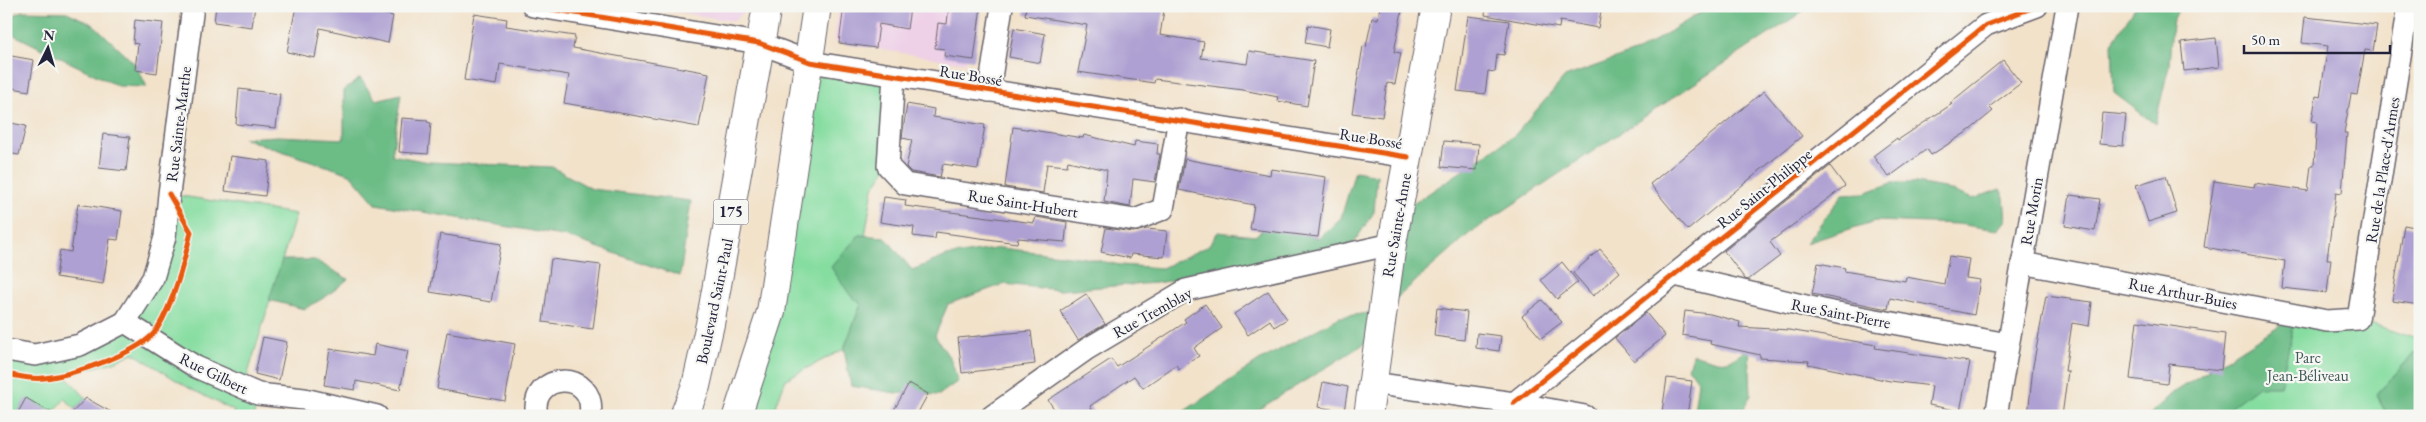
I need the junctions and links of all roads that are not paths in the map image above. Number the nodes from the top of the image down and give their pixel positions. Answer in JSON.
{"nodes":[{"id":1,"x":193,"y":6,"type":"edge"},
{"id":2,"x":532,"y":6,"type":"edge"},
{"id":3,"x":767,"y":6,"type":"edge"},
{"id":4,"x":817,"y":6,"type":"edge"},
{"id":5,"x":1002,"y":6,"type":"edge"},
{"id":6,"x":1436,"y":6,"type":"edge"},
{"id":7,"x":2037,"y":6,"type":"edge"},
{"id":8,"x":2067,"y":6,"type":"edge"},
{"id":9,"x":2408,"y":6,"type":"edge"},
{"id":10,"x":759,"y":43,"type":"junction"},
{"id":11,"x":810,"y":62,"type":"junction"},
{"id":12,"x":894,"y":76,"type":"junction"},
{"id":13,"x":988,"y":91,"type":"junction"},
{"id":14,"x":1179,"y":119,"type":"junction"},
{"id":15,"x":1408,"y":156,"type":"junction"},
{"id":16,"x":1392,"y":244,"type":"junction"},
{"id":17,"x":2022,"y":263,"type":"junction"},
{"id":18,"x":1675,"y":275,"type":"junction"},
{"id":19,"x":2344,"y":321,"type":"joint"},
{"id":20,"x":125,"y":322,"type":"junction"},
{"id":21,"x":2008,"y":344,"type":"junction"},
{"id":22,"x":6,"y":350,"type":"edge"},
{"id":23,"x":1372,"y":383,"type":"junction"},
{"id":24,"x":1514,"y":403,"type":"junction"},
{"id":25,"x":377,"y":416,"type":"edge"},
{"id":26,"x":537,"y":416,"type":"edge"},
{"id":27,"x":590,"y":416,"type":"edge"},
{"id":28,"x":684,"y":416,"type":"edge"},
{"id":29,"x":738,"y":416,"type":"edge"},
{"id":30,"x":992,"y":416,"type":"edge"},
{"id":31,"x":1368,"y":416,"type":"edge"},
{"id":32,"x":1585,"y":416,"type":"edge"},
{"id":33,"x":1996,"y":416,"type":"edge"}],
"edges":[{"from":1,"to":20,"type":"street","name":"Rue Sainte-Marthe"},
{"from":2,"to":10,"type":"street","name":"Rue Bossé"},
{"from":3,"to":10,"type":"main road","name":"Boulevard Saint-Paul","number":"175"},
{"from":4,"to":11,"type":"main road"},
{"from":5,"to":13,"type":"street"},
{"from":6,"to":15,"type":"main road","name":"Rue Sainte-Anne"},
{"from":7,"to":18,"type":"street","name":"Rue Saint-Philippe"},
{"from":8,"to":17,"type":"street","name":"Rue Morin"},
{"from":9,"to":19,"type":"street","name":"Rue de la Place-d'Armes"},
{"from":10,"to":11,"type":"street","name":"Rue Bossé"},
{"from":10,"to":28,"type":"main road","name":"Boulevard Saint-Paul","number":"175"},
{"from":11,"to":12,"type":"street","name":"Rue Bossé"},
{"from":11,"to":29,"type":"main road"},
{"from":12,"to":13,"type":"street","name":"Rue Bossé"},
{"from":12,"to":14,"type":"street","name":"Rue Saint-Hubert"},
{"from":13,"to":14,"type":"street","name":"Rue Bossé"},
{"from":14,"to":15,"type":"street","name":"Rue Bossé"},
{"from":15,"to":16,"type":"main road","name":"Rue Sainte-Anne"},
{"from":16,"to":23,"type":"main road","name":"Rue Sainte-Anne"},
{"from":16,"to":30,"type":"street","name":"Rue Tremblay"},
{"from":17,"to":19,"type":"street","name":"Rue Arthur-Buies"},
{"from":17,"to":21,"type":"street","name":"Rue Morin"},
{"from":18,"to":21,"type":"street","name":"Rue Saint-Pierre"},
{"from":18,"to":24,"type":"street","name":"Rue Saint-Philippe"},
{"from":20,"to":22,"type":"street"},
{"from":20,"to":25,"type":"street","name":"Rue Gilbert"},
{"from":21,"to":33,"type":"street","name":"Rue Morin"},
{"from":23,"to":24,"type":"street"},
{"from":23,"to":31,"type":"main road","name":"Rue Sainte-Anne"},
{"from":24,"to":32,"type":"street"},
{"from":26,"to":27,"type":"street"}]}
